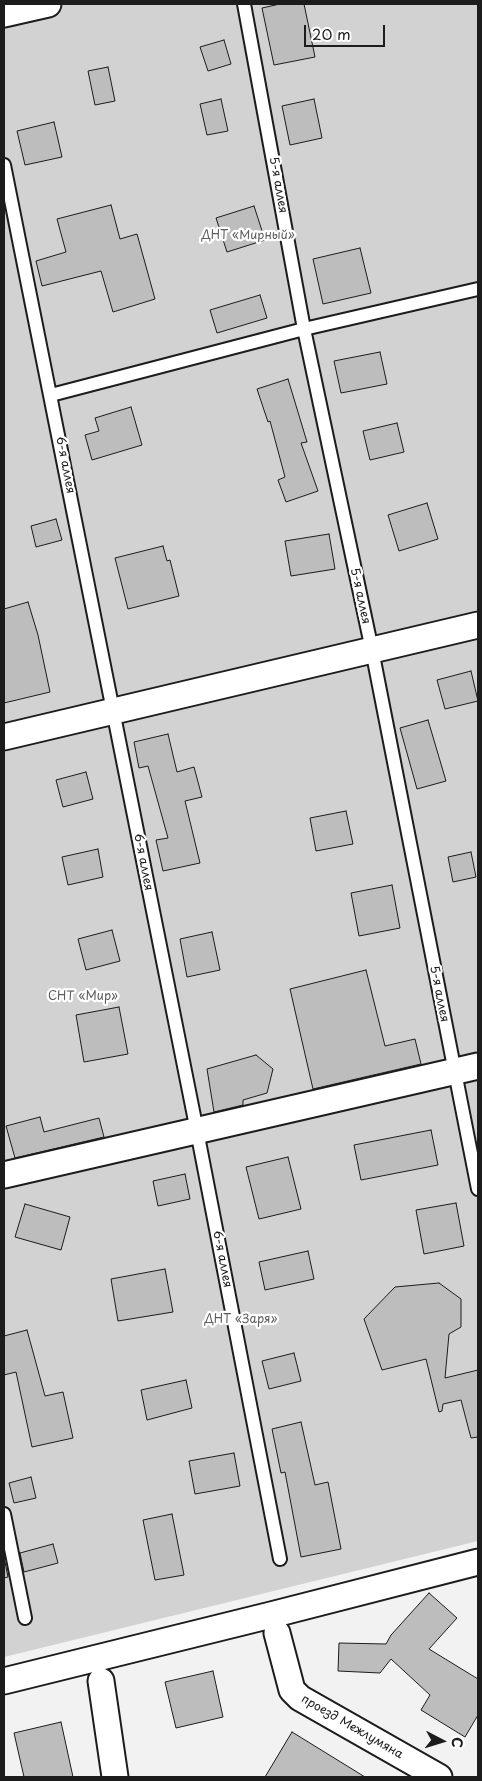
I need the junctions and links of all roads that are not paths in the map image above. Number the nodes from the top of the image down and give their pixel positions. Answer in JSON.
{"nodes":[{"id":1,"x":48,"y":4,"type":"edge"},
{"id":2,"x":244,"y":4,"type":"edge"},
{"id":3,"x":4,"y":14,"type":"edge"},
{"id":4,"x":4,"y":165,"type":"edge"},
{"id":5,"x":478,"y":290,"type":"edge"},
{"id":6,"x":304,"y":329,"type":"junction"},
{"id":7,"x":51,"y":395,"type":"junction"},
{"id":8,"x":478,"y":625,"type":"edge"},
{"id":9,"x":372,"y":650,"type":"junction"},
{"id":10,"x":113,"y":711,"type":"junction"},
{"id":11,"x":4,"y":737,"type":"edge"},
{"id":12,"x":478,"y":1066,"type":"edge"},
{"id":13,"x":454,"y":1072,"type":"junction"},
{"id":14,"x":197,"y":1131,"type":"junction"},
{"id":15,"x":4,"y":1175,"type":"edge"},
{"id":16,"x":478,"y":1189,"type":"edge"},
{"id":17,"x":4,"y":1514,"type":"edge"},
{"id":18,"x":280,"y":1559,"type":"dead end"},
{"id":19,"x":478,"y":1562,"type":"edge"},
{"id":20,"x":25,"y":1618,"type":"dead end"},
{"id":21,"x":277,"y":1634,"type":"dead end"},
{"id":22,"x":4,"y":1681,"type":"edge"},
{"id":23,"x":101,"y":1681,"type":"dead end"},
{"id":24,"x":115,"y":1777,"type":"edge"},
{"id":25,"x":439,"y":1777,"type":"edge"}],
"edges":[{"from":1,"to":3,"type":"street"},
{"from":2,"to":6,"type":"lane","name":"5-я аллея"},
{"from":4,"to":7,"type":"lane","name":"6-я аллея"},
{"from":5,"to":6,"type":"lane"},
{"from":6,"to":7,"type":"lane"},
{"from":6,"to":9,"type":"lane","name":"5-я аллея"},
{"from":7,"to":10,"type":"lane","name":"6-я аллея"},
{"from":8,"to":9,"type":"street"},
{"from":9,"to":10,"type":"street"},
{"from":9,"to":13,"type":"lane","name":"5-я аллея"},
{"from":10,"to":11,"type":"street"},
{"from":10,"to":14,"type":"lane","name":"6-я аллея"},
{"from":12,"to":13,"type":"street"},
{"from":13,"to":14,"type":"street"},
{"from":13,"to":16,"type":"lane","name":"5-я аллея"},
{"from":14,"to":15,"type":"street"},
{"from":14,"to":18,"type":"lane","name":"6-я аллея"},
{"from":17,"to":20,"type":"lane"},
{"from":19,"to":22,"type":"street"},
{"from":21,"to":25,"type":"street","name":"проезд Межлумяна"},
{"from":23,"to":24,"type":"street"}]}
